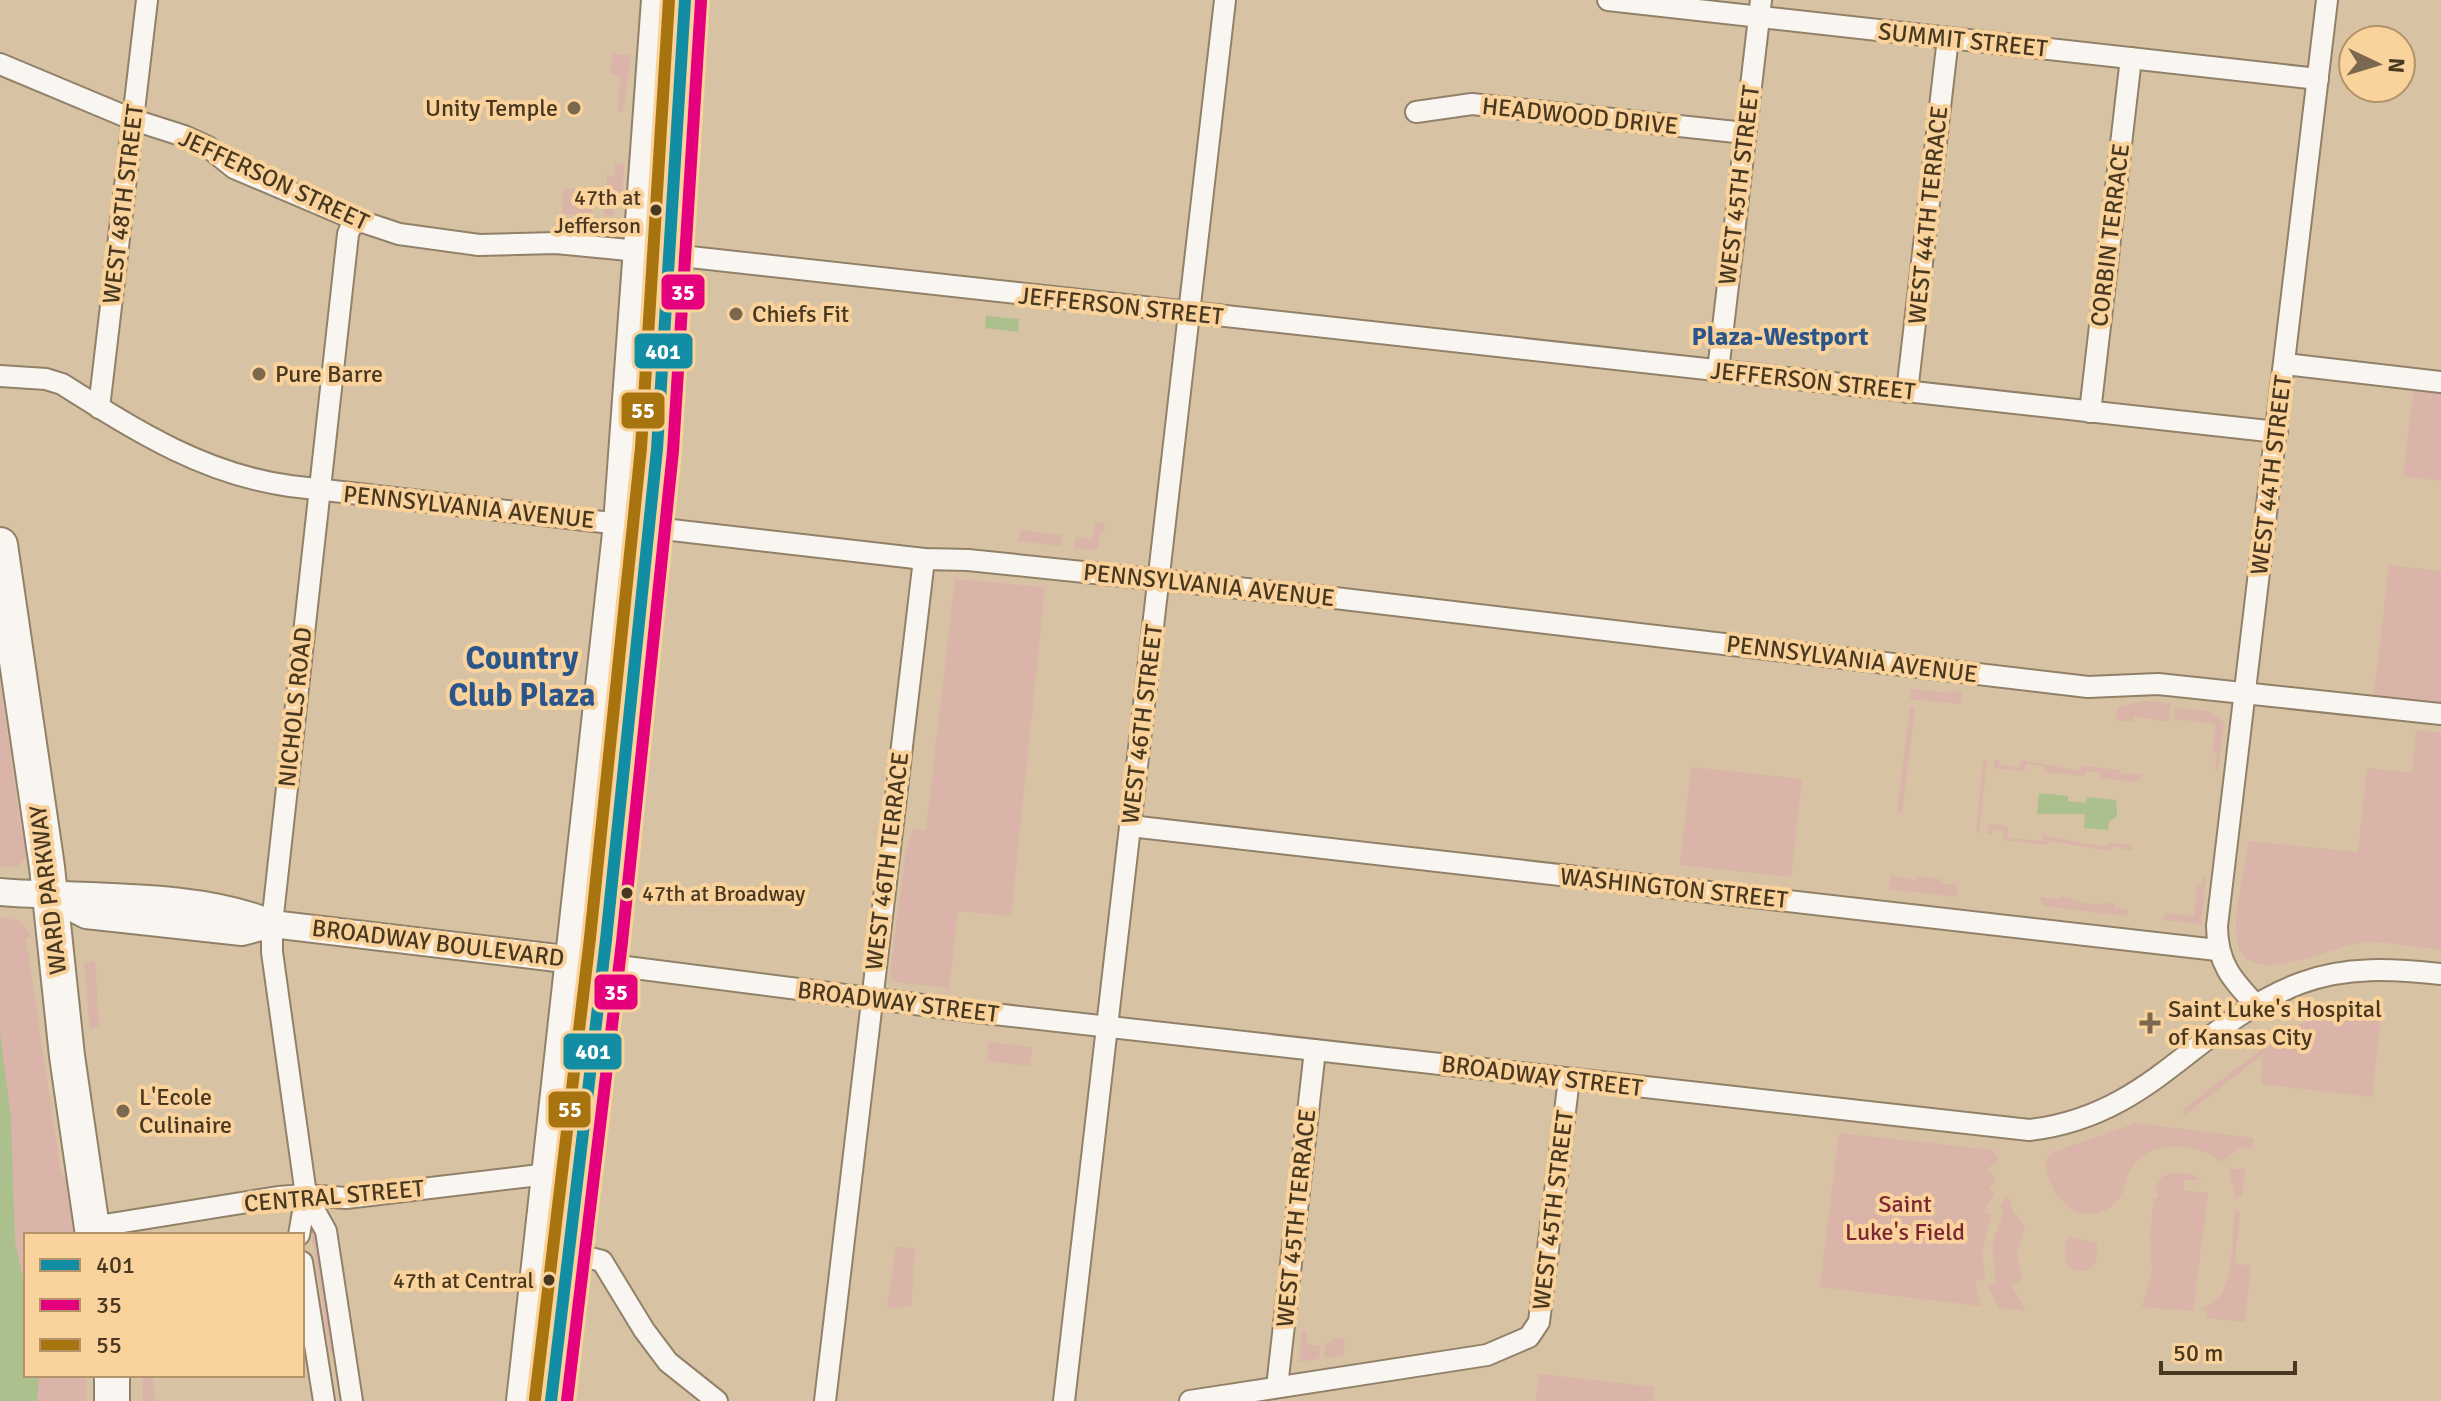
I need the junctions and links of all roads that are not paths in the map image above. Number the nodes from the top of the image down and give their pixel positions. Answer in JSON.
{"nodes":[{"id":1,"x":147,"y":0,"type":"edge"},
{"id":2,"x":657,"y":0,"type":"edge"},
{"id":3,"x":685,"y":0,"type":"edge"},
{"id":4,"x":1225,"y":0,"type":"edge"},
{"id":5,"x":1608,"y":0,"type":"edge"},
{"id":6,"x":2327,"y":0,"type":"edge"},
{"id":7,"x":1760,"y":8,"type":"edge"},
{"id":8,"x":1948,"y":38,"type":"junction"},
{"id":9,"x":2131,"y":58,"type":"junction"},
{"id":10,"x":0,"y":64,"type":"edge"},
{"id":11,"x":2318,"y":79,"type":"junction"},
{"id":12,"x":1416,"y":112,"type":"dead end"},
{"id":13,"x":134,"y":120,"type":"junction"},
{"id":14,"x":1745,"y":133,"type":"junction"},
{"id":15,"x":354,"y":219,"type":"junction"},
{"id":16,"x":653,"y":253,"type":"junction"},
{"id":17,"x":1189,"y":313,"type":"junction"},
{"id":18,"x":2285,"y":364,"type":"junction"},
{"id":19,"x":1718,"y":371,"type":"junction"},
{"id":20,"x":0,"y":376,"type":"edge"},
{"id":21,"x":2441,"y":382,"type":"edge"},
{"id":22,"x":1907,"y":392,"type":"junction"},
{"id":23,"x":99,"y":408,"type":"junction"},
{"id":24,"x":2090,"y":412,"type":"junction"},
{"id":25,"x":2277,"y":432,"type":"junction"},
{"id":26,"x":319,"y":490,"type":"junction"},
{"id":27,"x":619,"y":524,"type":"junction"},
{"id":28,"x":650,"y":527,"type":"junction"},
{"id":29,"x":0,"y":545,"type":"edge"},
{"id":30,"x":924,"y":559,"type":"junction"},
{"id":31,"x":1158,"y":579,"type":"junction"},
{"id":32,"x":2246,"y":693,"type":"junction"},
{"id":33,"x":2441,"y":714,"type":"edge"},
{"id":34,"x":592,"y":767,"type":"junction"},
{"id":35,"x":620,"y":810,"type":"junction"},
{"id":36,"x":586,"y":822,"type":"junction"},
{"id":37,"x":1130,"y":826,"type":"junction"},
{"id":38,"x":614,"y":866,"type":"junction"},
{"id":39,"x":6,"y":893,"type":"edge"},
{"id":40,"x":51,"y":897,"type":"junction"},
{"id":41,"x":272,"y":924,"type":"junction"},
{"id":42,"x":2217,"y":950,"type":"junction"},
{"id":43,"x":571,"y":958,"type":"junction"},
{"id":44,"x":603,"y":964,"type":"junction"},
{"id":45,"x":2441,"y":974,"type":"edge"},
{"id":46,"x":871,"y":998,"type":"junction"},
{"id":47,"x":2257,"y":1006,"type":"junction"},
{"id":48,"x":1108,"y":1027,"type":"junction"},
{"id":49,"x":1315,"y":1050,"type":"junction"},
{"id":50,"x":1569,"y":1079,"type":"junction"},
{"id":51,"x":562,"y":1174,"type":"junction"},
{"id":52,"x":306,"y":1195,"type":"junction"},
{"id":53,"x":93,"y":1231,"type":"edge"},
{"id":54,"x":299,"y":1233,"type":"edge"},
{"id":55,"x":554,"y":1250,"type":"junction"},
{"id":56,"x":304,"y":1275,"type":"edge"},
{"id":57,"x":112,"y":1377,"type":"edge"},
{"id":58,"x":1277,"y":1387,"type":"junction"},
{"id":59,"x":112,"y":1401,"type":"edge"},
{"id":60,"x":324,"y":1401,"type":"edge"},
{"id":61,"x":352,"y":1401,"type":"edge"},
{"id":62,"x":522,"y":1401,"type":"edge"},
{"id":63,"x":551,"y":1401,"type":"edge"},
{"id":64,"x":717,"y":1401,"type":"edge"},
{"id":65,"x":825,"y":1401,"type":"edge"},
{"id":66,"x":1064,"y":1401,"type":"edge"},
{"id":67,"x":1190,"y":1401,"type":"edge"}],
"edges":[{"from":1,"to":13,"type":"street","name":"WEST 48TH STREET"},
{"from":2,"to":16,"type":"main road"},
{"from":3,"to":16,"type":"main road"},
{"from":4,"to":17,"type":"street","name":"WEST 46TH STREET"},
{"from":5,"to":7,"type":"street","name":"SUMMIT STREET"},
{"from":6,"to":11,"type":"street","name":"WEST 44TH STREET"},
{"from":7,"to":8,"type":"street","name":"SUMMIT STREET"},
{"from":7,"to":14,"type":"street","name":"WEST 45TH STREET"},
{"from":8,"to":9,"type":"street","name":"SUMMIT STREET"},
{"from":8,"to":22,"type":"street","name":"WEST 44TH TERRACE"},
{"from":9,"to":11,"type":"street","name":"SUMMIT STREET"},
{"from":9,"to":24,"type":"street","name":"CORBIN TERRACE"},
{"from":10,"to":13,"type":"street","name":"JEFFERSON STREET"},
{"from":11,"to":18,"type":"street","name":"WEST 44TH STREET"},
{"from":12,"to":14,"type":"street","name":"HEADWOOD DRIVE"},
{"from":13,"to":15,"type":"street","name":"JEFFERSON STREET"},
{"from":13,"to":23,"type":"street","name":"WEST 48TH STREET"},
{"from":14,"to":19,"type":"street","name":"WEST 45TH STREET"},
{"from":15,"to":16,"type":"street","name":"JEFFERSON STREET"},
{"from":15,"to":26,"type":"street","name":"NICHOLS ROAD"},
{"from":16,"to":17,"type":"street","name":"JEFFERSON STREET"},
{"from":16,"to":27,"type":"main road"},
{"from":16,"to":28,"type":"main road"},
{"from":17,"to":19,"type":"street","name":"JEFFERSON STREET"},
{"from":17,"to":31,"type":"street","name":"WEST 46TH STREET"},
{"from":18,"to":21,"type":"street"},
{"from":18,"to":25,"type":"street","name":"WEST 44TH STREET"},
{"from":19,"to":22,"type":"street","name":"JEFFERSON STREET"},
{"from":20,"to":23,"type":"street","name":"PENNSYLVANIA AVENUE"},
{"from":22,"to":24,"type":"street","name":"JEFFERSON STREET"},
{"from":23,"to":26,"type":"street","name":"PENNSYLVANIA AVENUE"},
{"from":24,"to":25,"type":"street","name":"JEFFERSON STREET"},
{"from":25,"to":32,"type":"street","name":"WEST 44TH STREET"},
{"from":26,"to":27,"type":"street","name":"PENNSYLVANIA AVENUE"},
{"from":26,"to":41,"type":"street","name":"NICHOLS ROAD"},
{"from":27,"to":28,"type":"street","name":"PENNSYLVANIA AVENUE"},
{"from":27,"to":34,"type":"main road"},
{"from":28,"to":30,"type":"street","name":"PENNSYLVANIA AVENUE"},
{"from":28,"to":35,"type":"main road"},
{"from":29,"to":40,"type":"highway","name":"WARD PARKWAY"},
{"from":30,"to":31,"type":"street","name":"PENNSYLVANIA AVENUE"},
{"from":30,"to":46,"type":"street","name":"WEST 46TH TERRACE"},
{"from":31,"to":32,"type":"street","name":"PENNSYLVANIA AVENUE"},
{"from":31,"to":37,"type":"street","name":"WEST 46TH STREET"},
{"from":32,"to":33,"type":"street","name":"PENNSYLVANIA AVENUE"},
{"from":32,"to":42,"type":"street","name":"WEST 44TH STREET"},
{"from":34,"to":35,"type":"main road"},
{"from":34,"to":36,"type":"main road"},
{"from":35,"to":38,"type":"main road"},
{"from":36,"to":38,"type":"main road"},
{"from":36,"to":43,"type":"main road"},
{"from":37,"to":42,"type":"street","name":"WASHINGTON STREET"},
{"from":37,"to":48,"type":"street","name":"WEST 46TH STREET"},
{"from":38,"to":44,"type":"main road"},
{"from":39,"to":40,"type":"street","name":"BROADWAY BOULEVARD"},
{"from":40,"to":41,"type":"street","name":"BROADWAY BOULEVARD"},
{"from":40,"to":53,"type":"highway","name":"WARD PARKWAY"},
{"from":41,"to":43,"type":"street","name":"BROADWAY BOULEVARD"},
{"from":41,"to":52,"type":"street","name":"NICHOLS ROAD"},
{"from":42,"to":47,"type":"street"},
{"from":43,"to":44,"type":"street","name":"BROADWAY BOULEVARD"},
{"from":43,"to":51,"type":"main road"},
{"from":44,"to":46,"type":"street","name":"BROADWAY STREET"},
{"from":44,"to":51,"type":"main road"},
{"from":45,"to":47,"type":"street","name":"BROADWAY STREET"},
{"from":46,"to":48,"type":"street","name":"BROADWAY STREET"},
{"from":46,"to":65,"type":"street","name":"WEST 46TH TERRACE"},
{"from":47,"to":50,"type":"street","name":"BROADWAY STREET"},
{"from":48,"to":49,"type":"street","name":"BROADWAY STREET"},
{"from":48,"to":66,"type":"street","name":"WEST 46TH STREET"},
{"from":49,"to":50,"type":"street","name":"BROADWAY STREET"},
{"from":49,"to":58,"type":"street","name":"WEST 45TH TERRACE"},
{"from":50,"to":58,"type":"street","name":"WEST 45TH STREET"},
{"from":51,"to":52,"type":"street","name":"CENTRAL STREET"},
{"from":51,"to":55,"type":"main road"},
{"from":52,"to":53,"type":"street","name":"CENTRAL STREET"},
{"from":52,"to":54,"type":"street","name":"NICHOLS ROAD"},
{"from":52,"to":61,"type":"street","name":"NICHOLS ROAD"},
{"from":55,"to":62,"type":"main road"},
{"from":55,"to":63,"type":"main road"},
{"from":55,"to":64,"type":"street"},
{"from":56,"to":60,"type":"street"},
{"from":57,"to":59,"type":"highway"},
{"from":58,"to":67,"type":"street"}]}
